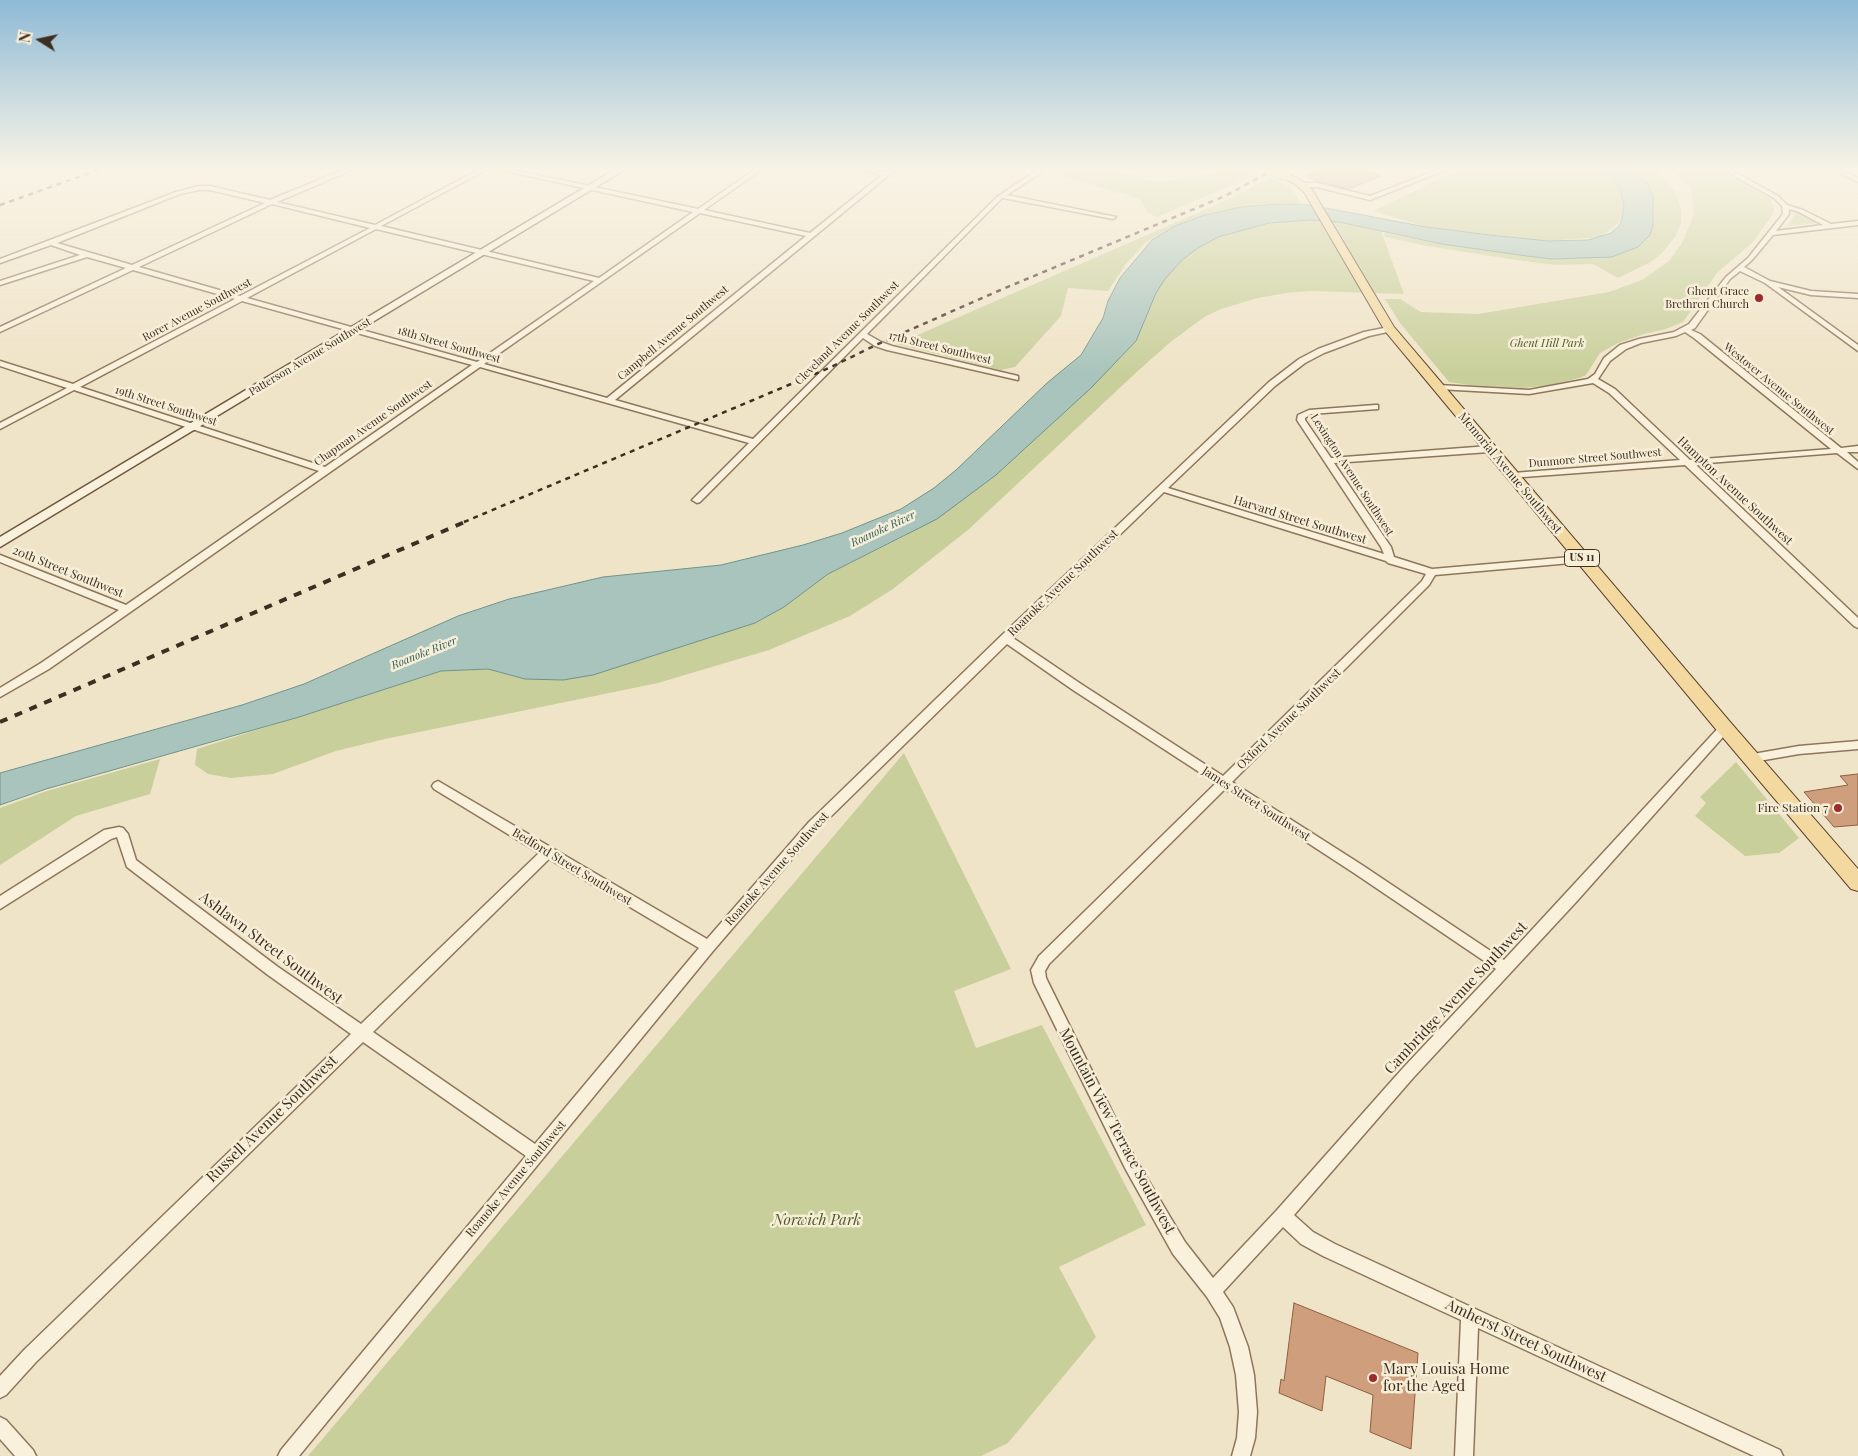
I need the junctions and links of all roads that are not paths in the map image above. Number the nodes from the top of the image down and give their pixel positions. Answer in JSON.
{"nodes":[{"id":1,"x":64,"y":238,"type":"edge"},
{"id":2,"x":196,"y":238,"type":"edge"},
{"id":3,"x":355,"y":238,"type":"edge"},
{"id":4,"x":426,"y":238,"type":"edge"},
{"id":5,"x":507,"y":238,"type":"edge"},
{"id":6,"x":660,"y":238,"type":"edge"},
{"id":7,"x":807,"y":238,"type":"edge"},
{"id":8,"x":959,"y":238,"type":"edge"},
{"id":9,"x":1336,"y":238,"type":"edge"},
{"id":10,"x":1768,"y":238,"type":"edge"},
{"id":11,"x":51,"y":243,"type":"junction"},
{"id":12,"x":484,"y":252,"type":"junction"},
{"id":13,"x":87,"y":255,"type":"junction"},
{"id":14,"x":0,"y":260,"type":"edge"},
{"id":15,"x":132,"y":268,"type":"junction"},
{"id":16,"x":1740,"y":268,"type":"junction"},
{"id":17,"x":600,"y":280,"type":"junction"},
{"id":18,"x":1767,"y":282,"type":"junction"},
{"id":19,"x":0,"y":284,"type":"edge"},
{"id":20,"x":1780,"y":292,"type":"junction"},
{"id":21,"x":1811,"y":293,"type":"junction"},
{"id":22,"x":1858,"y":296,"type":"edge"},
{"id":23,"x":242,"y":298,"type":"junction"},
{"id":24,"x":1389,"y":328,"type":"junction"},
{"id":25,"x":0,"y":330,"type":"edge"},
{"id":26,"x":354,"y":330,"type":"junction"},
{"id":27,"x":1686,"y":330,"type":"junction"},
{"id":28,"x":862,"y":334,"type":"junction"},
{"id":29,"x":1858,"y":349,"type":"edge"},
{"id":30,"x":0,"y":363,"type":"edge"},
{"id":31,"x":477,"y":364,"type":"junction"},
{"id":32,"x":1015,"y":378,"type":"dead end"},
{"id":33,"x":1592,"y":380,"type":"junction"},
{"id":34,"x":74,"y":387,"type":"junction"},
{"id":35,"x":1438,"y":387,"type":"junction"},
{"id":36,"x":609,"y":401,"type":"junction"},
{"id":37,"x":1376,"y":407,"type":"dead end"},
{"id":38,"x":0,"y":426,"type":"edge"},
{"id":39,"x":193,"y":427,"type":"junction"},
{"id":40,"x":754,"y":442,"type":"junction"},
{"id":41,"x":1489,"y":449,"type":"junction"},
{"id":42,"x":1858,"y":449,"type":"edge"},
{"id":43,"x":1838,"y":450,"type":"junction"},
{"id":44,"x":1328,"y":461,"type":"junction"},
{"id":45,"x":1686,"y":462,"type":"junction"},
{"id":46,"x":1858,"y":466,"type":"edge"},
{"id":47,"x":325,"y":470,"type":"junction"},
{"id":48,"x":1513,"y":476,"type":"junction"},
{"id":49,"x":1162,"y":489,"type":"junction"},
{"id":50,"x":697,"y":500,"type":"dead end"},
{"id":51,"x":0,"y":543,"type":"edge"},
{"id":52,"x":0,"y":558,"type":"edge"},
{"id":53,"x":1582,"y":559,"type":"junction"},
{"id":54,"x":1391,"y":561,"type":"junction"},
{"id":55,"x":1432,"y":572,"type":"junction"},
{"id":56,"x":126,"y":609,"type":"junction"},
{"id":57,"x":1858,"y":624,"type":"edge"},
{"id":58,"x":1006,"y":638,"type":"junction"},
{"id":59,"x":0,"y":693,"type":"edge"},
{"id":60,"x":1725,"y":728,"type":"junction"},
{"id":61,"x":1858,"y":744,"type":"edge"},
{"id":62,"x":1752,"y":758,"type":"junction"},
{"id":63,"x":1224,"y":783,"type":"junction"},
{"id":64,"x":438,"y":786,"type":"dead end"},
{"id":65,"x":547,"y":853,"type":"junction"},
{"id":66,"x":1858,"y":883,"type":"edge"},
{"id":67,"x":0,"y":903,"type":"edge"},
{"id":68,"x":708,"y":948,"type":"junction"},
{"id":69,"x":1506,"y":969,"type":"junction"},
{"id":70,"x":1038,"y":970,"type":"joint"},
{"id":71,"x":362,"y":1032,"type":"junction"},
{"id":72,"x":536,"y":1154,"type":"junction"},
{"id":73,"x":1283,"y":1216,"type":"junction"},
{"id":74,"x":1214,"y":1291,"type":"junction"},
{"id":75,"x":1470,"y":1316,"type":"junction"},
{"id":76,"x":0,"y":1389,"type":"edge"},
{"id":77,"x":0,"y":1426,"type":"edge"},
{"id":78,"x":28,"y":1456,"type":"edge"},
{"id":79,"x":287,"y":1456,"type":"edge"},
{"id":80,"x":1241,"y":1456,"type":"edge"},
{"id":81,"x":1464,"y":1456,"type":"edge"},
{"id":82,"x":1774,"y":1456,"type":"edge"}],
"edges":[{"from":1,"to":11,"type":"street"},
{"from":2,"to":15,"type":"street"},
{"from":3,"to":23,"type":"street","name":"Rorer Avenue Southwest"},
{"from":4,"to":12,"type":"street"},
{"from":5,"to":12,"type":"main road","name":"Patterson Avenue Southwest"},
{"from":6,"to":17,"type":"street","name":"Chapman Avenue Southwest"},
{"from":7,"to":36,"type":"street","name":"Campbell Avenue Southwest"},
{"from":8,"to":28,"type":"street","name":"Cleveland Avenue Southwest"},
{"from":9,"to":24,"type":"main road","name":"Memorial Avenue Southwest","number":"US 11"},
{"from":10,"to":16,"type":"street"},
{"from":11,"to":13,"type":"street","name":"18th Street Southwest"},
{"from":11,"to":14,"type":"street"},
{"from":12,"to":17,"type":"street"},
{"from":12,"to":26,"type":"main road","name":"Patterson Avenue Southwest"},
{"from":13,"to":15,"type":"street","name":"18th Street Southwest"},
{"from":13,"to":19,"type":"street"},
{"from":15,"to":23,"type":"street","name":"18th Street Southwest"},
{"from":15,"to":25,"type":"street"},
{"from":16,"to":18,"type":"street"},
{"from":16,"to":27,"type":"street"},
{"from":17,"to":31,"type":"street","name":"Chapman Avenue Southwest"},
{"from":18,"to":20,"type":"street"},
{"from":18,"to":21,"type":"street"},
{"from":20,"to":21,"type":"street"},
{"from":20,"to":29,"type":"street"},
{"from":21,"to":22,"type":"street"},
{"from":23,"to":26,"type":"street","name":"18th Street Southwest"},
{"from":23,"to":34,"type":"street","name":"Rorer Avenue Southwest"},
{"from":24,"to":35,"type":"main road","name":"Memorial Avenue Southwest","number":"US 11"},
{"from":24,"to":49,"type":"street","name":"Roanoke Avenue Southwest"},
{"from":26,"to":31,"type":"street","name":"18th Street Southwest"},
{"from":26,"to":39,"type":"main road","name":"Patterson Avenue Southwest"},
{"from":27,"to":33,"type":"street"},
{"from":27,"to":43,"type":"street","name":"Westover Avenue Southwest"},
{"from":28,"to":32,"type":"street","name":"17th Street Southwest"},
{"from":28,"to":40,"type":"street","name":"Cleveland Avenue Southwest"},
{"from":30,"to":34,"type":"street","name":"19th Street Southwest"},
{"from":31,"to":36,"type":"street","name":"18th Street Southwest"},
{"from":31,"to":47,"type":"street","name":"Chapman Avenue Southwest"},
{"from":33,"to":35,"type":"street"},
{"from":33,"to":45,"type":"street","name":"Hampton Avenue Southwest"},
{"from":34,"to":38,"type":"street","name":"Rorer Avenue Southwest"},
{"from":34,"to":39,"type":"street","name":"19th Street Southwest"},
{"from":35,"to":41,"type":"main road","name":"Memorial Avenue Southwest","number":"US 11"},
{"from":36,"to":40,"type":"street","name":"18th Street Southwest"},
{"from":37,"to":44,"type":"street","name":"Lexington Avenue Southwest"},
{"from":39,"to":47,"type":"street","name":"19th Street Southwest"},
{"from":39,"to":51,"type":"main road","name":"Patterson Avenue Southwest"},
{"from":40,"to":50,"type":"street","name":"Cleveland Avenue Southwest"},
{"from":41,"to":44,"type":"street"},
{"from":41,"to":48,"type":"main road","name":"Memorial Avenue Southwest","number":"US 11"},
{"from":42,"to":43,"type":"street","name":"Dunmore Street Southwest"},
{"from":43,"to":45,"type":"street","name":"Dunmore Street Southwest"},
{"from":43,"to":46,"type":"street","name":"Westover Avenue Southwest"},
{"from":44,"to":54,"type":"street","name":"Lexington Avenue Southwest"},
{"from":45,"to":48,"type":"street","name":"Dunmore Street Southwest"},
{"from":45,"to":57,"type":"street","name":"Hampton Avenue Southwest"},
{"from":47,"to":56,"type":"street","name":"Chapman Avenue Southwest"},
{"from":48,"to":53,"type":"main road","name":"Memorial Avenue Southwest","number":"US 11"},
{"from":49,"to":54,"type":"street","name":"Harvard Street Southwest"},
{"from":49,"to":58,"type":"street","name":"Roanoke Avenue Southwest"},
{"from":52,"to":56,"type":"street","name":"20th Street Southwest"},
{"from":53,"to":55,"type":"street"},
{"from":53,"to":60,"type":"main road","name":"Memorial Avenue Southwest","number":"US 11"},
{"from":54,"to":55,"type":"street","name":"Harvard Street Southwest"},
{"from":55,"to":63,"type":"street","name":"Oxford Avenue Southwest"},
{"from":56,"to":59,"type":"street","name":"Chapman Avenue Southwest"},
{"from":58,"to":63,"type":"street","name":"James Street Southwest"},
{"from":58,"to":68,"type":"street","name":"Roanoke Avenue Southwest"},
{"from":60,"to":62,"type":"main road","name":"Memorial Avenue Southwest","number":"US 11"},
{"from":60,"to":69,"type":"street","name":"Cambridge Avenue Southwest"},
{"from":61,"to":62,"type":"street"},
{"from":62,"to":66,"type":"main road","name":"Memorial Avenue Southwest","number":"US 11"},
{"from":63,"to":69,"type":"street","name":"James Street Southwest"},
{"from":63,"to":70,"type":"street","name":"Oxford Avenue Southwest"},
{"from":64,"to":65,"type":"street","name":"Bedford Street Southwest"},
{"from":65,"to":68,"type":"street","name":"Bedford Street Southwest"},
{"from":65,"to":71,"type":"street","name":"Russell Avenue Southwest"},
{"from":67,"to":71,"type":"street","name":"Ashlawn Street Southwest"},
{"from":68,"to":72,"type":"street","name":"Roanoke Avenue Southwest"},
{"from":69,"to":73,"type":"street","name":"Cambridge Avenue Southwest"},
{"from":70,"to":74,"type":"street","name":"Mountain View Terrace Southwest"},
{"from":71,"to":72,"type":"street","name":"Ashlawn Street Southwest"},
{"from":71,"to":76,"type":"street","name":"Russell Avenue Southwest"},
{"from":72,"to":79,"type":"street","name":"Roanoke Avenue Southwest"},
{"from":73,"to":74,"type":"street","name":"Cambridge Avenue Southwest"},
{"from":73,"to":75,"type":"street","name":"Amherst Street Southwest"},
{"from":74,"to":80,"type":"street","name":"Mountain View Terrace Southwest"},
{"from":75,"to":81,"type":"street"},
{"from":75,"to":82,"type":"street","name":"Amherst Street Southwest"},
{"from":77,"to":78,"type":"street"}]}
